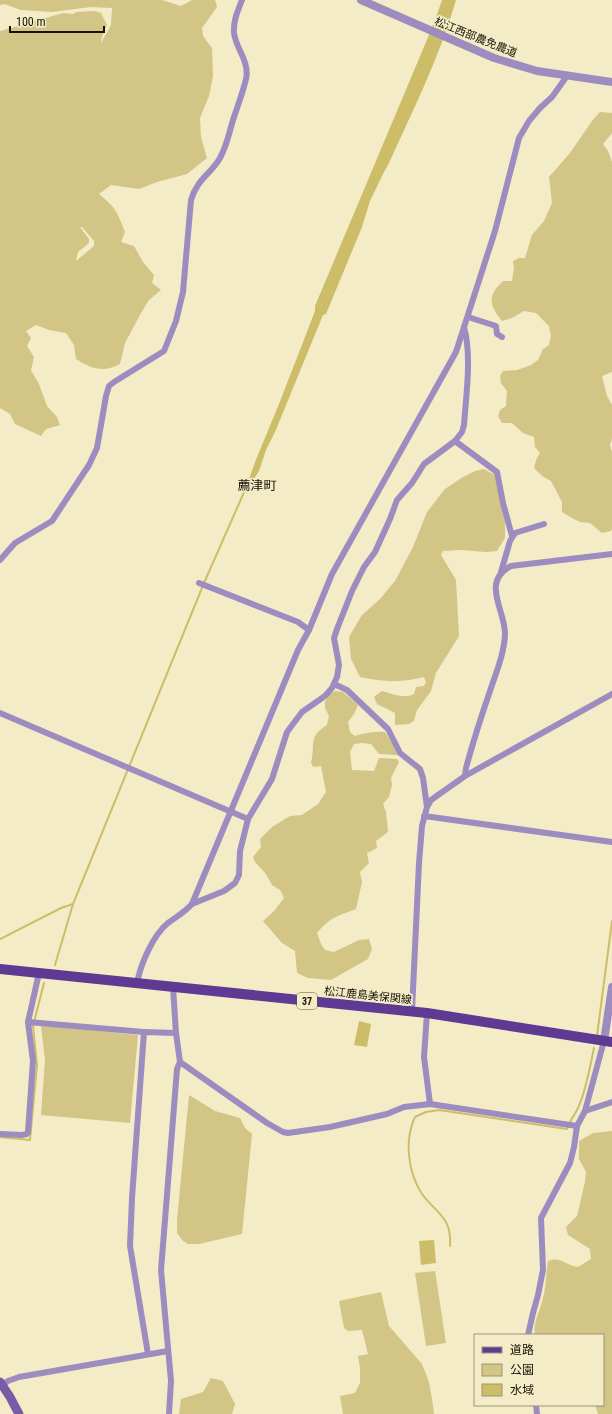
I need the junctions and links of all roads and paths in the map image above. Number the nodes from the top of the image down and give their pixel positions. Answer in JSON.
{"nodes":[{"id":1,"x":242,"y":0,"type":"edge"},
{"id":2,"x":361,"y":0,"type":"edge"},
{"id":3,"x":567,"y":76,"type":"junction"},
{"id":4,"x":612,"y":82,"type":"edge"},
{"id":5,"x":468,"y":316,"type":"junction"},
{"id":6,"x":464,"y":327,"type":"junction"},
{"id":7,"x":502,"y":337,"type":"dead end"},
{"id":8,"x":455,"y":441,"type":"junction"},
{"id":9,"x":544,"y":524,"type":"dead end"},
{"id":10,"x":512,"y":536,"type":"junction"},
{"id":11,"x":612,"y":554,"type":"edge"},
{"id":12,"x":0,"y":560,"type":"edge"},
{"id":13,"x":500,"y":572,"type":"junction"},
{"id":14,"x":199,"y":583,"type":"dead end"},
{"id":15,"x":309,"y":630,"type":"junction"},
{"id":16,"x":334,"y":684,"type":"junction"},
{"id":17,"x":612,"y":694,"type":"edge"},
{"id":18,"x":0,"y":713,"type":"edge"},
{"id":19,"x":465,"y":776,"type":"junction"},
{"id":20,"x":427,"y":807,"type":"junction"},
{"id":21,"x":231,"y":812,"type":"junction"},
{"id":22,"x":424,"y":816,"type":"junction"},
{"id":23,"x":248,"y":819,"type":"junction"},
{"id":24,"x":612,"y":842,"type":"edge"},
{"id":25,"x":192,"y":904,"type":"junction"},
{"id":26,"x":0,"y":969,"type":"edge"},
{"id":27,"x":39,"y":973,"type":"junction"},
{"id":28,"x":137,"y":984,"type":"junction"},
{"id":29,"x":173,"y":987,"type":"junction"},
{"id":30,"x":612,"y":987,"type":"edge"},
{"id":31,"x":412,"y":1012,"type":"junction"},
{"id":32,"x":427,"y":1013,"type":"junction"},
{"id":33,"x":32,"y":1022,"type":"junction"},
{"id":34,"x":144,"y":1032,"type":"junction"},
{"id":35,"x":176,"y":1033,"type":"junction"},
{"id":36,"x":608,"y":1042,"type":"edge"},
{"id":37,"x":180,"y":1062,"type":"junction"},
{"id":38,"x":612,"y":1102,"type":"edge"},
{"id":39,"x":430,"y":1104,"type":"junction"},
{"id":40,"x":585,"y":1112,"type":"junction"},
{"id":41,"x":577,"y":1126,"type":"junction"},
{"id":42,"x":0,"y":1134,"type":"edge"},
{"id":43,"x":528,"y":1334,"type":"edge"},
{"id":44,"x":168,"y":1351,"type":"junction"},
{"id":45,"x":148,"y":1354,"type":"junction"},
{"id":46,"x":1,"y":1383,"type":"edge"},
{"id":47,"x":19,"y":1414,"type":"edge"},
{"id":48,"x":169,"y":1414,"type":"edge"}],
"edges":[{"from":1,"to":12,"type":"street"},
{"from":2,"to":3,"type":"street","name":"松江西部農免農道"},
{"from":3,"to":4,"type":"street","name":"松江西部農免農道"},
{"from":3,"to":5,"type":"street"},
{"from":5,"to":6,"type":"street"},
{"from":5,"to":7,"type":"street"},
{"from":6,"to":8,"type":"street"},
{"from":6,"to":15,"type":"street"},
{"from":8,"to":10,"type":"street"},
{"from":8,"to":16,"type":"street"},
{"from":9,"to":10,"type":"street"},
{"from":10,"to":13,"type":"street"},
{"from":11,"to":13,"type":"street"},
{"from":13,"to":19,"type":"street"},
{"from":14,"to":15,"type":"street"},
{"from":15,"to":21,"type":"street"},
{"from":16,"to":20,"type":"street"},
{"from":16,"to":23,"type":"street"},
{"from":17,"to":19,"type":"street"},
{"from":18,"to":21,"type":"street"},
{"from":19,"to":20,"type":"street"},
{"from":20,"to":22,"type":"street"},
{"from":21,"to":23,"type":"street"},
{"from":21,"to":25,"type":"street"},
{"from":22,"to":24,"type":"street"},
{"from":22,"to":31,"type":"street"},
{"from":23,"to":25,"type":"street"},
{"from":25,"to":28,"type":"street"},
{"from":26,"to":27,"type":"main road","name":"松江鹿島美保関線","number":"37"},
{"from":27,"to":28,"type":"main road","name":"松江鹿島美保関線","number":"37"},
{"from":27,"to":33,"type":"street"},
{"from":28,"to":29,"type":"main road","name":"松江鹿島美保関線","number":"37"},
{"from":29,"to":31,"type":"main road","name":"松江鹿島美保関線","number":"37"},
{"from":29,"to":35,"type":"street"},
{"from":30,"to":36,"type":"street"},
{"from":31,"to":32,"type":"main road","name":"松江鹿島美保関線","number":"37"},
{"from":32,"to":36,"type":"main road","name":"松江鹿島美保関線","number":"37"},
{"from":32,"to":39,"type":"street"},
{"from":33,"to":34,"type":"street"},
{"from":33,"to":42,"type":"street"},
{"from":34,"to":35,"type":"street"},
{"from":34,"to":45,"type":"street"},
{"from":35,"to":37,"type":"street"},
{"from":36,"to":40,"type":"street"},
{"from":37,"to":39,"type":"street"},
{"from":37,"to":44,"type":"street"},
{"from":38,"to":40,"type":"street"},
{"from":39,"to":41,"type":"street"},
{"from":40,"to":41,"type":"street"},
{"from":41,"to":43,"type":"street"},
{"from":44,"to":45,"type":"street"},
{"from":44,"to":48,"type":"street"},
{"from":45,"to":46,"type":"street"},
{"from":46,"to":47,"type":"main road"}]}
